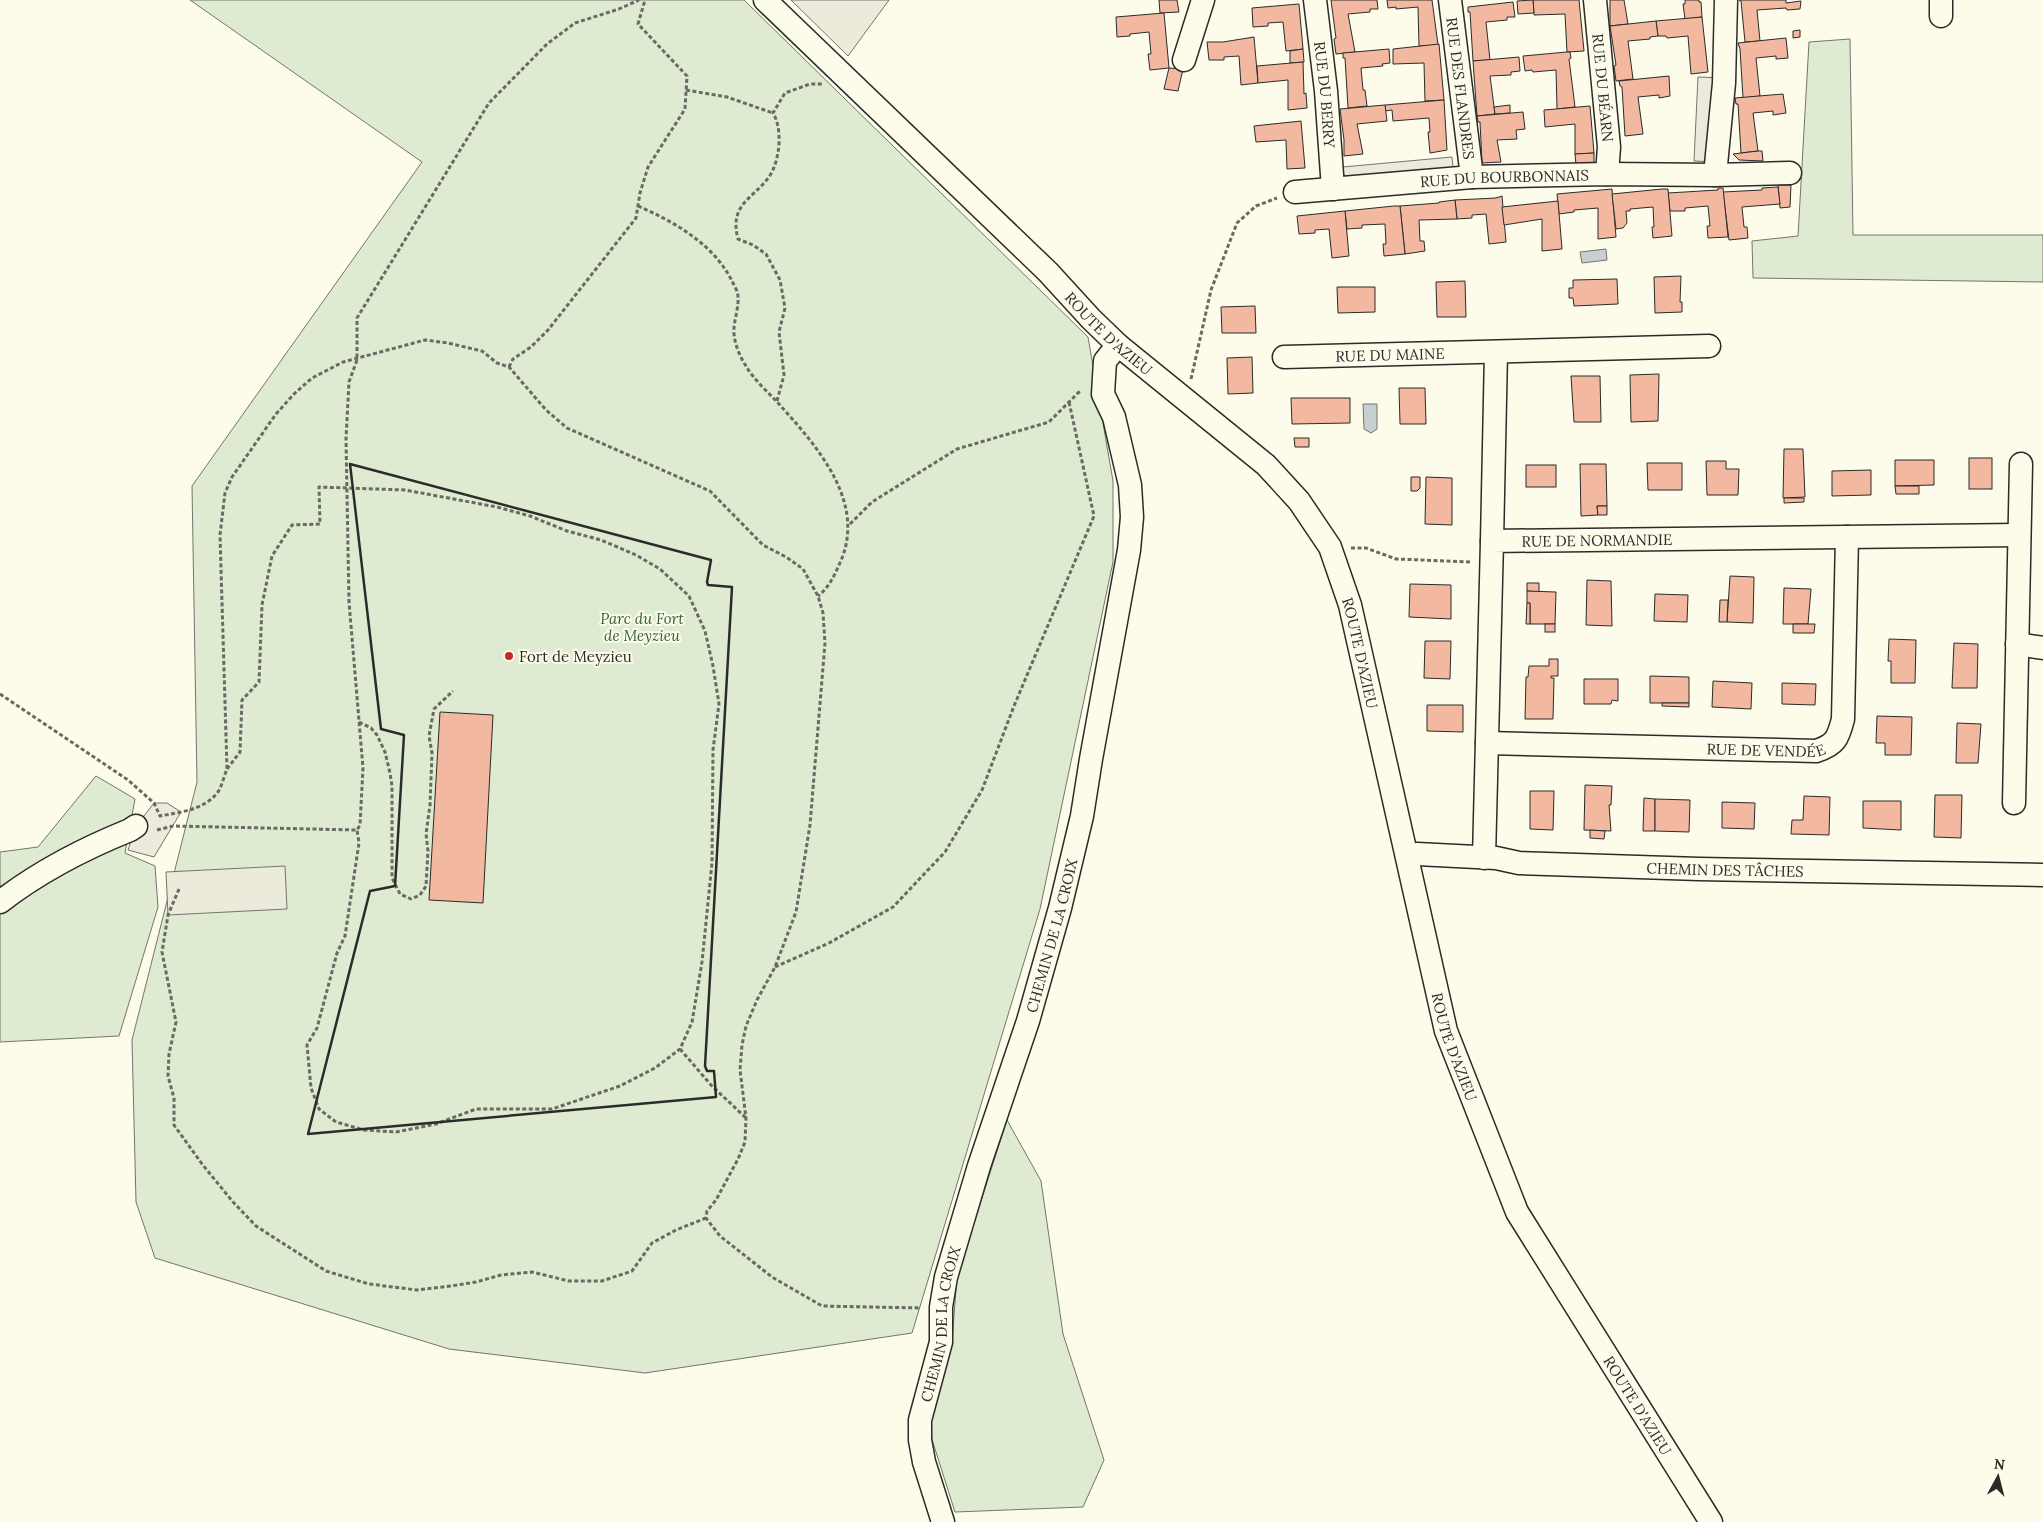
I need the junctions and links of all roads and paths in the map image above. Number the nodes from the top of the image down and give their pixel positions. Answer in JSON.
{"nodes":[{"id":1,"x":639,"y":0,"type":"edge"},
{"id":2,"x":646,"y":0,"type":"edge"},
{"id":3,"x":765,"y":0,"type":"edge"},
{"id":4,"x":1315,"y":0,"type":"edge"},
{"id":5,"x":1450,"y":0,"type":"edge"},
{"id":6,"x":1595,"y":0,"type":"edge"},
{"id":7,"x":1726,"y":0,"type":"edge"},
{"id":8,"x":1208,"y":1,"type":"edge"},
{"id":9,"x":1184,"y":60,"type":"dead end"},
{"id":10,"x":686,"y":90,"type":"junction"},
{"id":11,"x":859,"y":90,"type":"junction"},
{"id":12,"x":773,"y":113,"type":"junction"},
{"id":13,"x":1790,"y":173,"type":"dead end"},
{"id":14,"x":1607,"y":174,"type":"junction"},
{"id":15,"x":1715,"y":175,"type":"junction"},
{"id":16,"x":1472,"y":177,"type":"junction"},
{"id":17,"x":1333,"y":189,"type":"junction"},
{"id":18,"x":1294,"y":192,"type":"joint"},
{"id":19,"x":638,"y":206,"type":"junction"},
{"id":20,"x":1118,"y":345,"type":"junction"},
{"id":21,"x":1709,"y":346,"type":"dead end"},
{"id":22,"x":1496,"y":352,"type":"junction"},
{"id":23,"x":1284,"y":357,"type":"dead end"},
{"id":24,"x":357,"y":360,"type":"junction"},
{"id":25,"x":509,"y":368,"type":"junction"},
{"id":26,"x":1080,"y":392,"type":"dead end"},
{"id":27,"x":1185,"y":400,"type":"junction"},
{"id":28,"x":777,"y":402,"type":"junction"},
{"id":29,"x":1069,"y":402,"type":"junction"},
{"id":30,"x":2021,"y":464,"type":"dead end"},
{"id":31,"x":348,"y":488,"type":"junction"},
{"id":32,"x":849,"y":525,"type":"junction"},
{"id":33,"x":2019,"y":535,"type":"junction"},
{"id":34,"x":1847,"y":537,"type":"junction"},
{"id":35,"x":1330,"y":548,"type":"junction"},
{"id":36,"x":1492,"y":552,"type":"junction"},
{"id":37,"x":818,"y":596,"type":"junction"},
{"id":38,"x":2018,"y":644,"type":"junction"},
{"id":39,"x":2043,"y":648,"type":"edge"},
{"id":40,"x":453,"y":691,"type":"dead end"},
{"id":41,"x":0,"y":694,"type":"edge"},
{"id":42,"x":359,"y":722,"type":"junction"},
{"id":43,"x":1487,"y":743,"type":"junction"},
{"id":44,"x":227,"y":769,"type":"junction"},
{"id":45,"x":2014,"y":803,"type":"dead end"},
{"id":46,"x":144,"y":828,"type":"joint"},
{"id":47,"x":357,"y":830,"type":"junction"},
{"id":48,"x":1406,"y":856,"type":"junction"},
{"id":49,"x":1484,"y":858,"type":"junction"},
{"id":50,"x":2043,"y":875,"type":"edge"},
{"id":51,"x":179,"y":889,"type":"dead end"},
{"id":52,"x":0,"y":902,"type":"edge"},
{"id":53,"x":775,"y":967,"type":"junction"},
{"id":54,"x":680,"y":1048,"type":"junction"},
{"id":55,"x":746,"y":1118,"type":"junction"},
{"id":56,"x":706,"y":1218,"type":"junction"},
{"id":57,"x":942,"y":1307,"type":"junction"},
{"id":58,"x":1685,"y":1479,"type":"junction"},
{"id":59,"x":943,"y":1522,"type":"edge"},
{"id":60,"x":1711,"y":1522,"type":"edge"},
{"id":61,"x":1716,"y":1522,"type":"edge"}],
"edges":[{"from":1,"to":24,"type":"path"},
{"from":2,"to":10,"type":"path"},
{"from":3,"to":11,"type":"street","name":"ROUTE D'AZIEU"},
{"from":4,"to":17,"type":"street","name":"RUE DU BERRY"},
{"from":5,"to":16,"type":"street","name":"RUE DES FLANDRES"},
{"from":6,"to":14,"type":"street","name":"RUE DU BÉARN"},
{"from":7,"to":15,"type":"street"},
{"from":8,"to":9,"type":"street"},
{"from":10,"to":12,"type":"path"},
{"from":10,"to":19,"type":"path"},
{"from":11,"to":12,"type":"path"},
{"from":11,"to":20,"type":"street","name":"ROUTE D'AZIEU"},
{"from":12,"to":28,"type":"path"},
{"from":13,"to":15,"type":"street","name":"RUE DU BOURBONNAIS"},
{"from":14,"to":15,"type":"street","name":"RUE DU BOURBONNAIS"},
{"from":14,"to":16,"type":"street","name":"RUE DU BOURBONNAIS"},
{"from":16,"to":17,"type":"street","name":"RUE DU BOURBONNAIS"},
{"from":17,"to":18,"type":"street","name":"RUE DU BOURBONNAIS"},
{"from":18,"to":27,"type":"path"},
{"from":19,"to":25,"type":"path"},
{"from":19,"to":28,"type":"path"},
{"from":20,"to":27,"type":"street","name":"ROUTE D'AZIEU"},
{"from":20,"to":57,"type":"street","name":"CHEMIN DE LA CROIX"},
{"from":21,"to":22,"type":"street","name":"RUE DU MAINE"},
{"from":22,"to":23,"type":"street","name":"RUE DU MAINE"},
{"from":22,"to":36,"type":"street"},
{"from":24,"to":25,"type":"path"},
{"from":24,"to":31,"type":"path"},
{"from":24,"to":44,"type":"path"},
{"from":25,"to":37,"type":"path"},
{"from":26,"to":29,"type":"path"},
{"from":27,"to":35,"type":"street","name":"ROUTE D'AZIEU"},
{"from":28,"to":32,"type":"path"},
{"from":29,"to":32,"type":"path"},
{"from":29,"to":53,"type":"path"},
{"from":30,"to":33,"type":"street"},
{"from":31,"to":42,"type":"path"},
{"from":31,"to":44,"type":"path"},
{"from":31,"to":54,"type":"path"},
{"from":32,"to":37,"type":"path"},
{"from":33,"to":34,"type":"street","name":"RUE DE NORMANDIE"},
{"from":33,"to":38,"type":"street"},
{"from":34,"to":36,"type":"street","name":"RUE DE NORMANDIE"},
{"from":34,"to":43,"type":"street","name":"RUE DE VENDÉE"},
{"from":35,"to":36,"type":"path"},
{"from":35,"to":48,"type":"street","name":"ROUTE D'AZIEU"},
{"from":36,"to":43,"type":"street"},
{"from":37,"to":53,"type":"path"},
{"from":38,"to":39,"type":"street"},
{"from":38,"to":45,"type":"street"},
{"from":40,"to":42,"type":"path"},
{"from":41,"to":44,"type":"path"},
{"from":42,"to":47,"type":"path"},
{"from":43,"to":49,"type":"street"},
{"from":46,"to":47,"type":"path"},
{"from":46,"to":52,"type":"street"},
{"from":47,"to":54,"type":"path"},
{"from":48,"to":49,"type":"street","name":"CHEMIN DES TÂCHES"},
{"from":48,"to":58,"type":"street","name":"ROUTE D'AZIEU"},
{"from":49,"to":50,"type":"street","name":"CHEMIN DES TÂCHES"},
{"from":51,"to":56,"type":"path"},
{"from":53,"to":55,"type":"path"},
{"from":54,"to":55,"type":"path"},
{"from":55,"to":56,"type":"path"},
{"from":56,"to":57,"type":"path"},
{"from":57,"to":59,"type":"street","name":"CHEMIN DE LA CROIX"},
{"from":58,"to":60,"type":"street","name":"ROUTE D'AZIEU"},
{"from":58,"to":61,"type":"street","name":"ROUTE D'AZIEU"}]}
